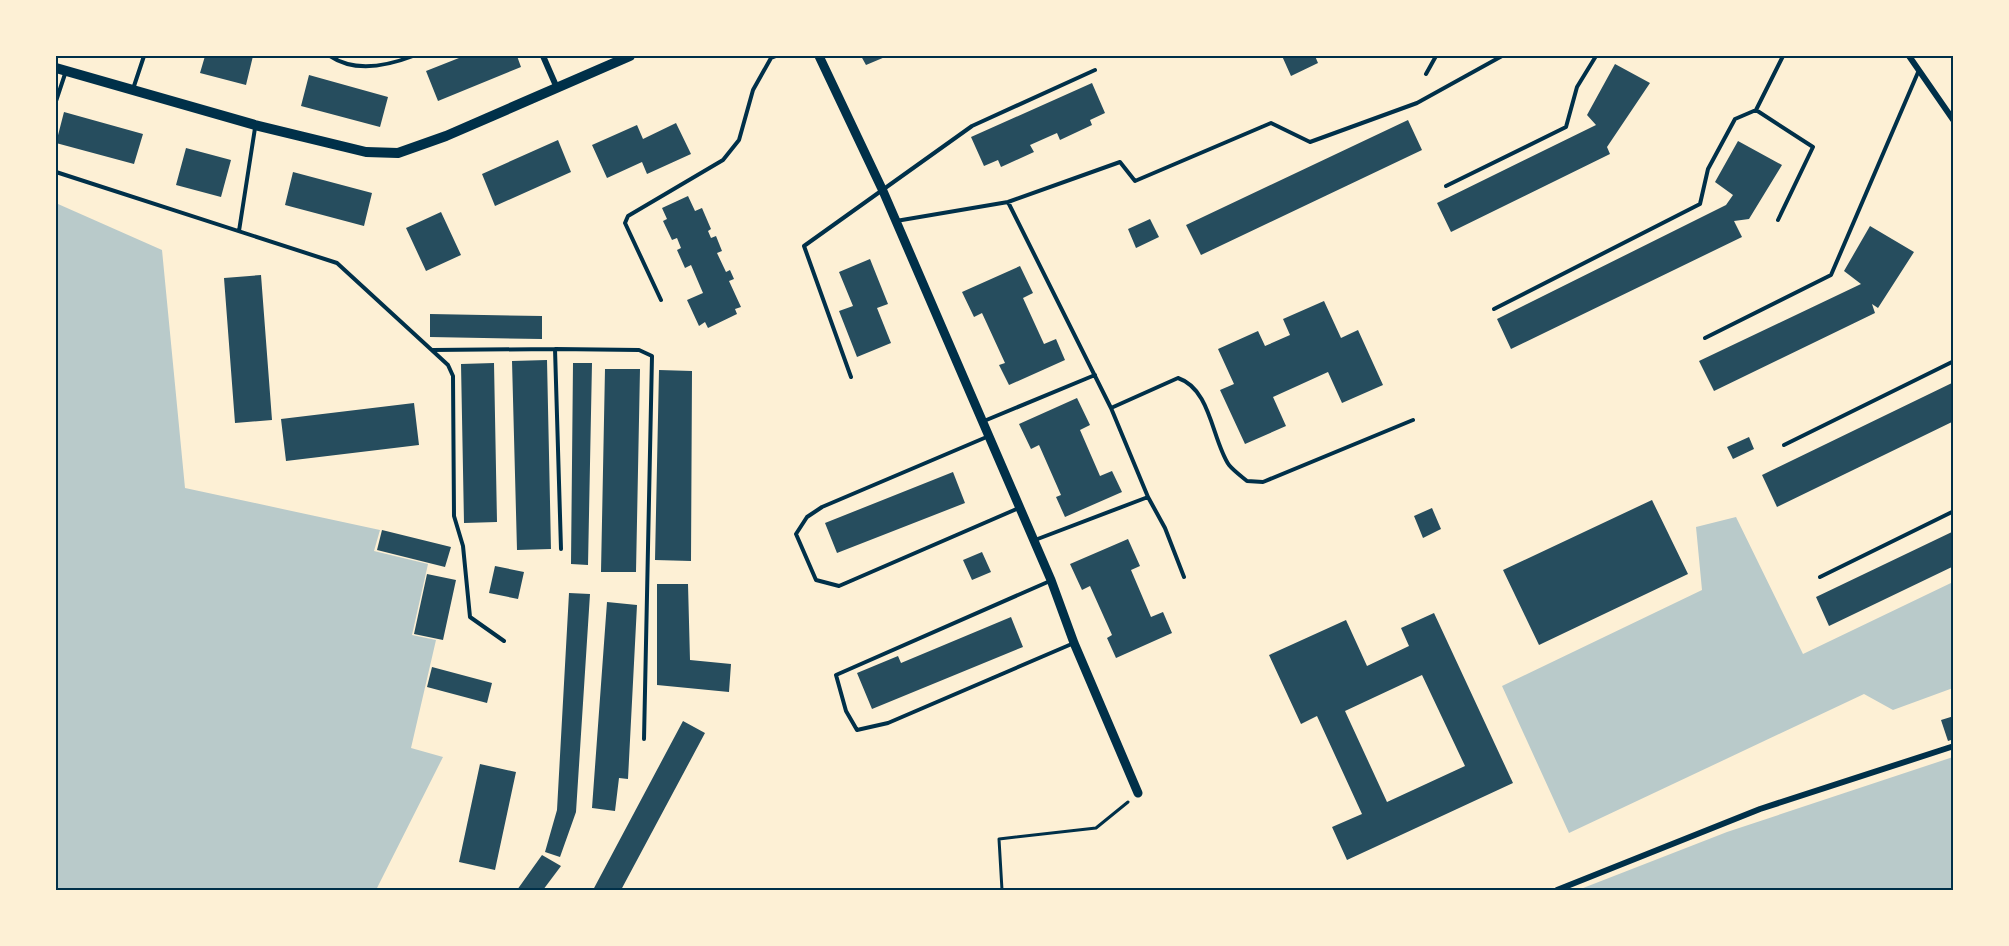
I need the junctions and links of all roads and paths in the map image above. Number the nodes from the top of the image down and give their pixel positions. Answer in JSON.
{"nodes":[{"id":1,"x":144,"y":56,"type":"edge"},
{"id":2,"x":330,"y":56,"type":"edge"},
{"id":3,"x":413,"y":56,"type":"edge"},
{"id":4,"x":543,"y":56,"type":"edge"},
{"id":5,"x":630,"y":56,"type":"edge"},
{"id":6,"x":776,"y":56,"type":"edge"},
{"id":7,"x":819,"y":56,"type":"edge"},
{"id":8,"x":1437,"y":56,"type":"edge"},
{"id":9,"x":1502,"y":56,"type":"edge"},
{"id":10,"x":1596,"y":56,"type":"edge"},
{"id":11,"x":1783,"y":56,"type":"edge"},
{"id":12,"x":1909,"y":56,"type":"edge"},
{"id":13,"x":61,"y":69,"type":"edge"},
{"id":14,"x":1095,"y":70,"type":"dead end"},
{"id":15,"x":1919,"y":70,"type":"junction"},
{"id":16,"x":1426,"y":74,"type":"dead end"},
{"id":17,"x":557,"y":88,"type":"junction"},
{"id":18,"x":133,"y":90,"type":"junction"},
{"id":19,"x":56,"y":101,"type":"edge"},
{"id":20,"x":1756,"y":110,"type":"junction"},
{"id":21,"x":1953,"y":121,"type":"edge"},
{"id":22,"x":255,"y":125,"type":"junction"},
{"id":23,"x":56,"y":172,"type":"edge"},
{"id":24,"x":1446,"y":186,"type":"dead end"},
{"id":25,"x":884,"y":191,"type":"junction"},
{"id":26,"x":1008,"y":202,"type":"junction"},
{"id":27,"x":1778,"y":220,"type":"dead end"},
{"id":28,"x":896,"y":221,"type":"junction"},
{"id":29,"x":239,"y":231,"type":"junction"},
{"id":30,"x":661,"y":300,"type":"dead end"},
{"id":31,"x":1494,"y":309,"type":"dead end"},
{"id":32,"x":1705,"y":338,"type":"dead end"},
{"id":33,"x":555,"y":349,"type":"junction"},
{"id":34,"x":432,"y":350,"type":"junction"},
{"id":35,"x":1953,"y":361,"type":"edge"},
{"id":36,"x":1095,"y":375,"type":"junction"},
{"id":37,"x":851,"y":376,"type":"dead end"},
{"id":38,"x":1111,"y":408,"type":"junction"},
{"id":39,"x":1413,"y":420,"type":"dead end"},
{"id":40,"x":983,"y":422,"type":"junction"},
{"id":41,"x":989,"y":436,"type":"junction"},
{"id":42,"x":1784,"y":445,"type":"dead end"},
{"id":43,"x":1148,"y":498,"type":"junction"},
{"id":44,"x":1020,"y":508,"type":"junction"},
{"id":45,"x":1953,"y":511,"type":"edge"},
{"id":46,"x":1034,"y":540,"type":"junction"},
{"id":47,"x":561,"y":549,"type":"dead end"},
{"id":48,"x":1185,"y":577,"type":"dead end"},
{"id":49,"x":1821,"y":577,"type":"dead end"},
{"id":50,"x":1051,"y":580,"type":"junction"},
{"id":51,"x":504,"y":641,"type":"dead end"},
{"id":52,"x":1074,"y":643,"type":"junction"},
{"id":53,"x":644,"y":739,"type":"dead end"},
{"id":54,"x":1953,"y":746,"type":"edge"},
{"id":55,"x":1138,"y":793,"type":"joint"},
{"id":56,"x":1002,"y":891,"type":"edge"},
{"id":57,"x":1557,"y":891,"type":"edge"}],
"edges":[{"from":1,"to":18,"type":"lane"},
{"from":2,"to":3,"type":"lane"},
{"from":4,"to":17,"type":"street"},
{"from":5,"to":17,"type":"main road"},
{"from":6,"to":30,"type":"lane"},
{"from":7,"to":25,"type":"street"},
{"from":8,"to":16,"type":"lane"},
{"from":9,"to":26,"type":"lane"},
{"from":10,"to":24,"type":"lane"},
{"from":11,"to":20,"type":"lane"},
{"from":12,"to":15,"type":"street"},
{"from":13,"to":18,"type":"main road"},
{"from":13,"to":19,"type":"lane"},
{"from":14,"to":25,"type":"lane"},
{"from":15,"to":21,"type":"street"},
{"from":15,"to":32,"type":"lane"},
{"from":17,"to":22,"type":"main road"},
{"from":18,"to":22,"type":"main road"},
{"from":20,"to":27,"type":"lane"},
{"from":20,"to":31,"type":"lane"},
{"from":22,"to":29,"type":"lane"},
{"from":23,"to":29,"type":"lane"},
{"from":25,"to":28,"type":"street"},
{"from":25,"to":37,"type":"lane"},
{"from":26,"to":28,"type":"lane"},
{"from":26,"to":36,"type":"lane"},
{"from":28,"to":40,"type":"street"},
{"from":29,"to":34,"type":"lane"},
{"from":33,"to":34,"type":"lane"},
{"from":33,"to":47,"type":"lane"},
{"from":33,"to":53,"type":"lane"},
{"from":34,"to":51,"type":"lane"},
{"from":35,"to":42,"type":"lane"},
{"from":36,"to":38,"type":"lane"},
{"from":36,"to":40,"type":"lane"},
{"from":38,"to":39,"type":"lane"},
{"from":38,"to":43,"type":"lane"},
{"from":40,"to":41,"type":"street"},
{"from":41,"to":44,"type":"street"},
{"from":41,"to":44,"type":"lane"},
{"from":43,"to":46,"type":"lane"},
{"from":43,"to":48,"type":"lane"},
{"from":44,"to":46,"type":"street"},
{"from":45,"to":49,"type":"lane"},
{"from":46,"to":50,"type":"street"},
{"from":50,"to":52,"type":"street"},
{"from":50,"to":52,"type":"lane"},
{"from":52,"to":55,"type":"street"},
{"from":54,"to":57,"type":"street"},
{"from":55,"to":56,"type":"path"}]}
